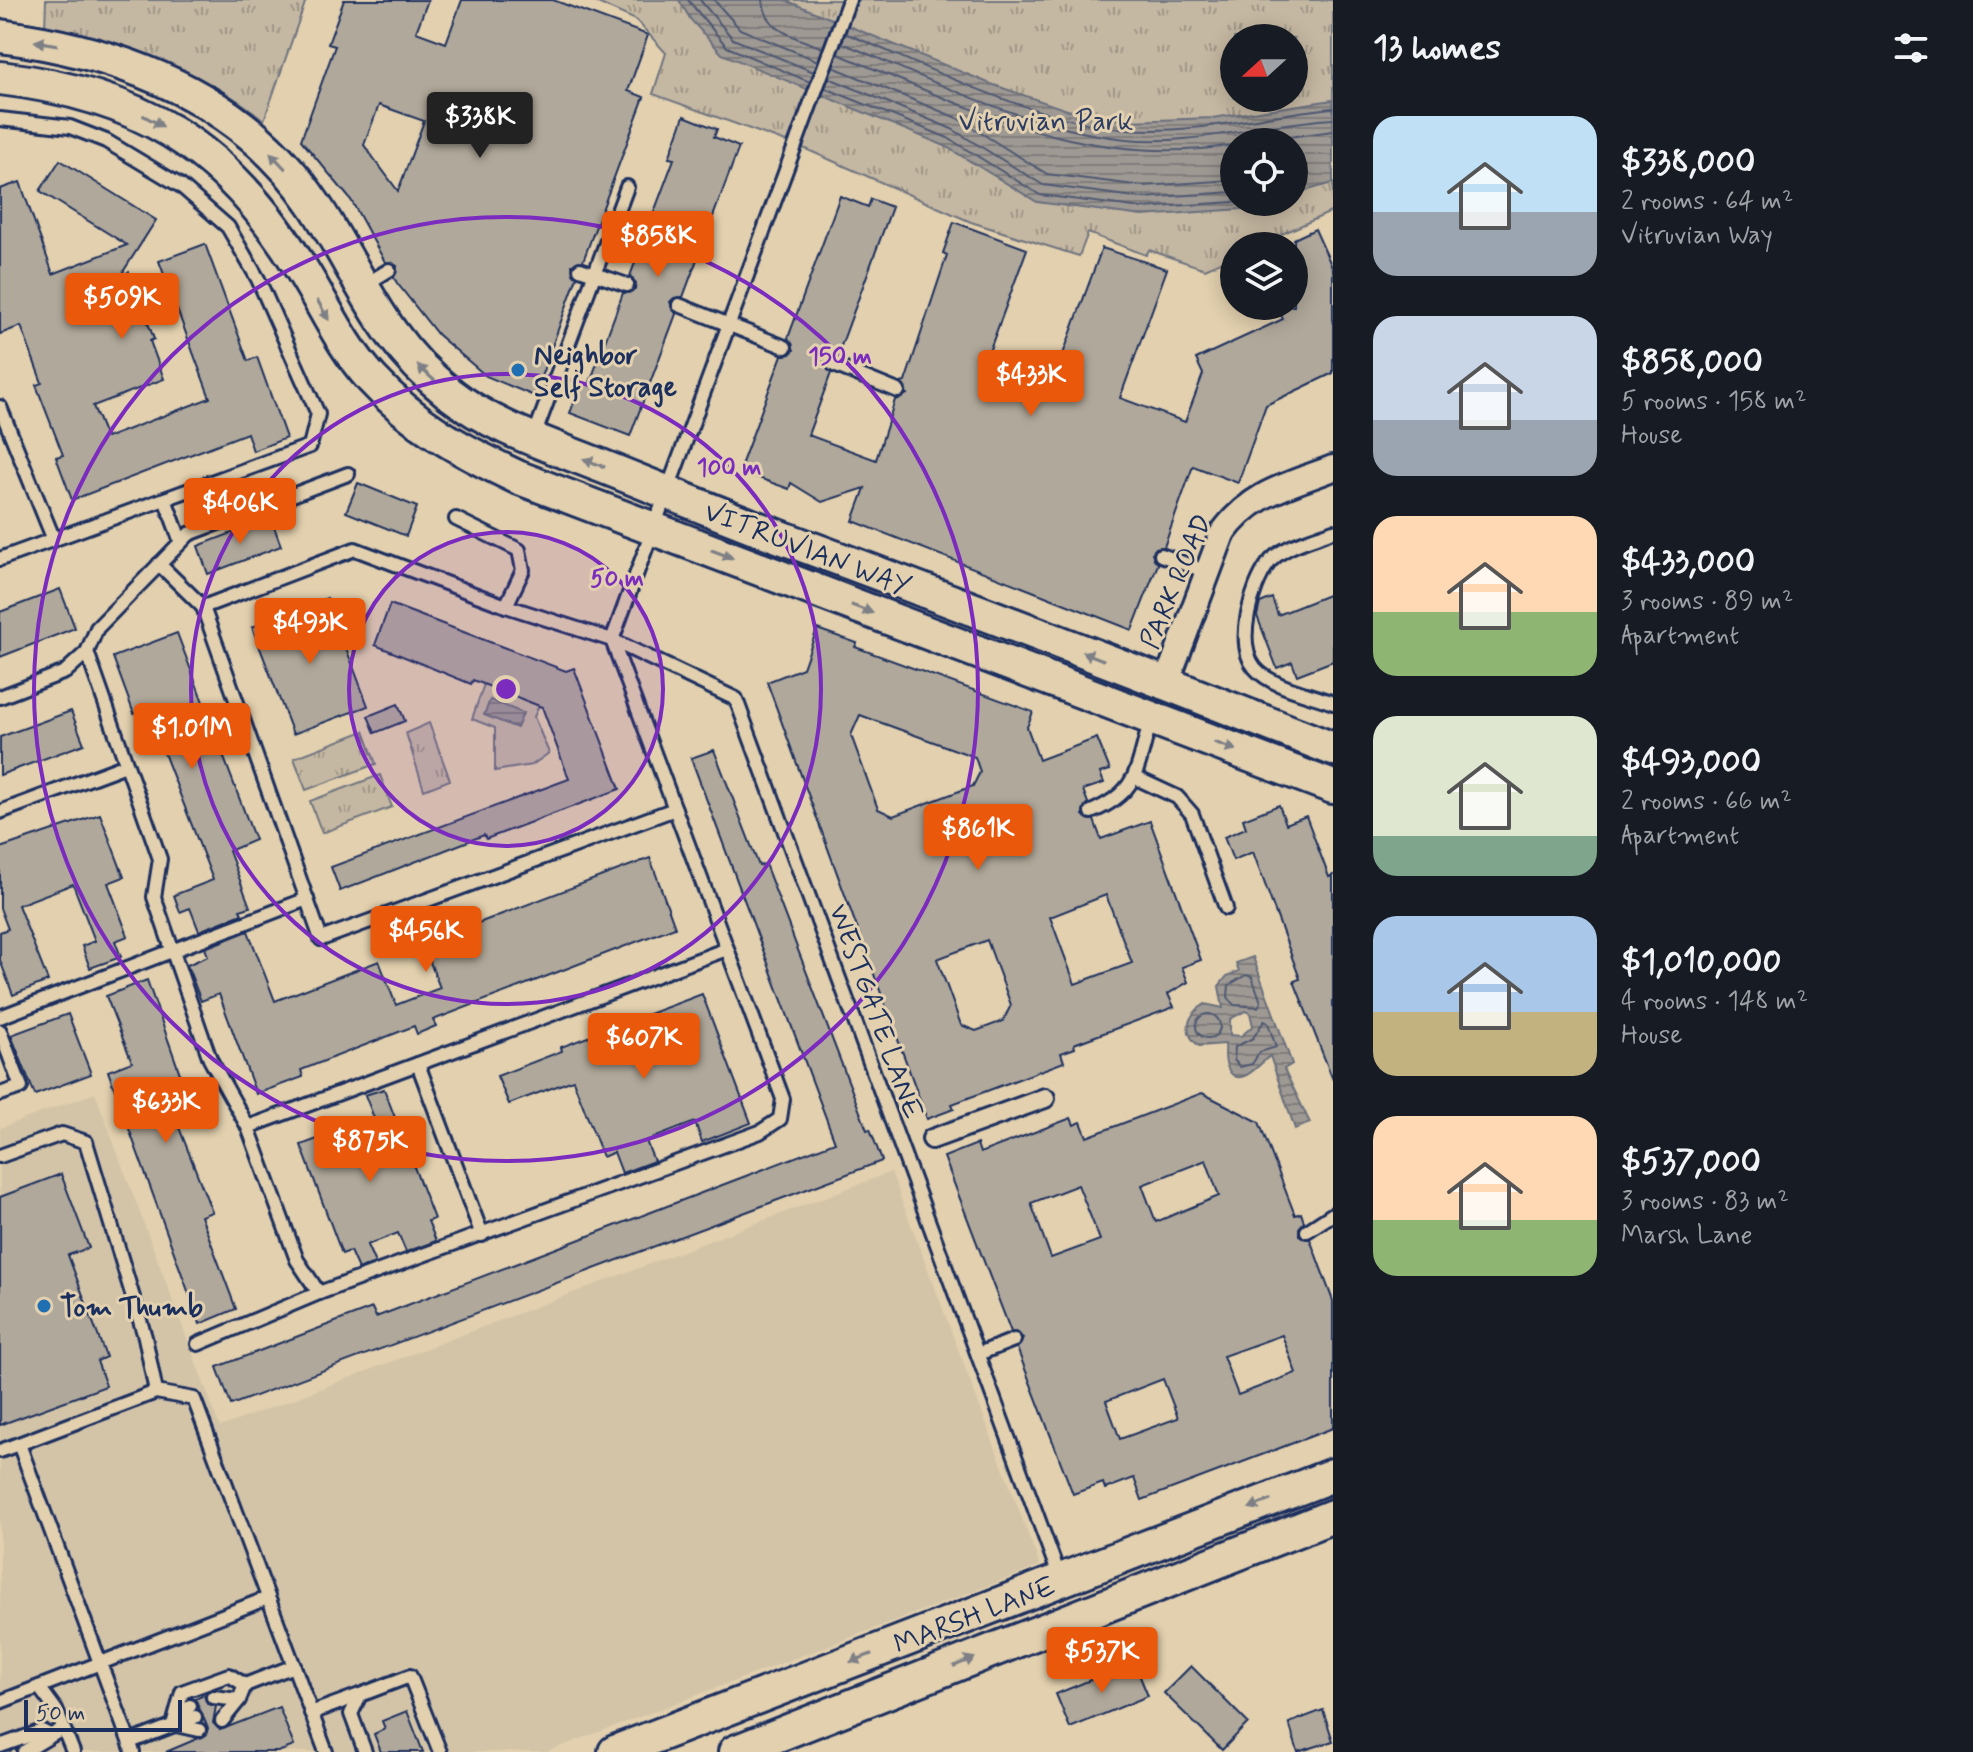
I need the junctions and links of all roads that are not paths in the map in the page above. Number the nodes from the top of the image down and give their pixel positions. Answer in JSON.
{"nodes":[{"id":1,"x":849,"y":0,"type":"edge"},
{"id":2,"x":0,"y":36,"type":"edge"},
{"id":3,"x":92,"y":52,"type":"junction"},
{"id":4,"x":0,"y":78,"type":"edge"},
{"id":5,"x":81,"y":91,"type":"junction"},
{"id":6,"x":0,"y":119,"type":"edge"},
{"id":7,"x":627,"y":187,"type":"dead end"},
{"id":8,"x":580,"y":269,"type":"dead end"},
{"id":9,"x":389,"y":270,"type":"dead end"},
{"id":10,"x":596,"y":273,"type":"junction"},
{"id":11,"x":627,"y":285,"type":"dead end"},
{"id":12,"x":360,"y":288,"type":"junction"},
{"id":13,"x":679,"y":305,"type":"dead end"},
{"id":14,"x":728,"y":325,"type":"junction"},
{"id":15,"x":785,"y":347,"type":"dead end"},
{"id":16,"x":834,"y":365,"type":"dead end"},
{"id":17,"x":898,"y":391,"type":"dead end"},
{"id":18,"x":0,"y":407,"type":"edge"},
{"id":19,"x":533,"y":439,"type":"junction"},
{"id":20,"x":1333,"y":468,"type":"edge"},
{"id":21,"x":348,"y":474,"type":"dead end"},
{"id":22,"x":666,"y":493,"type":"junction"},
{"id":23,"x":165,"y":499,"type":"junction"},
{"id":24,"x":456,"y":519,"type":"dead end"},
{"id":25,"x":654,"y":528,"type":"junction"},
{"id":26,"x":1333,"y":531,"type":"edge"},
{"id":27,"x":54,"y":540,"type":"junction"},
{"id":28,"x":181,"y":542,"type":"junction"},
{"id":29,"x":1161,"y":555,"type":"dead end"},
{"id":30,"x":0,"y":559,"type":"edge"},
{"id":31,"x":159,"y":564,"type":"junction"},
{"id":32,"x":1207,"y":572,"type":"junction"},
{"id":33,"x":506,"y":606,"type":"junction"},
{"id":34,"x":203,"y":607,"type":"junction"},
{"id":35,"x":612,"y":640,"type":"junction"},
{"id":36,"x":87,"y":652,"type":"junction"},
{"id":37,"x":1166,"y":684,"type":"junction"},
{"id":38,"x":0,"y":697,"type":"edge"},
{"id":39,"x":1333,"y":703,"type":"edge"},
{"id":40,"x":1151,"y":720,"type":"junction"},
{"id":41,"x":1333,"y":749,"type":"edge"},
{"id":42,"x":126,"y":765,"type":"junction"},
{"id":43,"x":1134,"y":777,"type":"junction"},
{"id":44,"x":1333,"y":787,"type":"edge"},
{"id":45,"x":675,"y":809,"type":"junction"},
{"id":46,"x":0,"y":812,"type":"edge"},
{"id":47,"x":1091,"y":812,"type":"dead end"},
{"id":48,"x":307,"y":899,"type":"junction"},
{"id":49,"x":1226,"y":908,"type":"dead end"},
{"id":50,"x":727,"y":949,"type":"junction"},
{"id":51,"x":173,"y":951,"type":"junction"},
{"id":52,"x":0,"y":1017,"type":"edge"},
{"id":53,"x":0,"y":1031,"type":"edge"},
{"id":54,"x":418,"y":1064,"type":"junction"},
{"id":55,"x":0,"y":1094,"type":"edge"},
{"id":56,"x":1045,"y":1098,"type":"dead end"},
{"id":57,"x":248,"y":1127,"type":"junction"},
{"id":58,"x":932,"y":1139,"type":"dead end"},
{"id":59,"x":0,"y":1156,"type":"edge"},
{"id":60,"x":1333,"y":1214,"type":"edge"},
{"id":61,"x":1307,"y":1231,"type":"dead end"},
{"id":62,"x":482,"y":1235,"type":"junction"},
{"id":63,"x":319,"y":1293,"type":"junction"},
{"id":64,"x":1014,"y":1340,"type":"dead end"},
{"id":65,"x":198,"y":1344,"type":"dead end"},
{"id":66,"x":978,"y":1354,"type":"junction"},
{"id":67,"x":156,"y":1392,"type":"junction"},
{"id":68,"x":19,"y":1444,"type":"junction"},
{"id":69,"x":0,"y":1451,"type":"edge"},
{"id":70,"x":1333,"y":1475,"type":"edge"},
{"id":71,"x":1333,"y":1516,"type":"edge"},
{"id":72,"x":1061,"y":1581,"type":"junction"},
{"id":73,"x":268,"y":1598,"type":"junction"},
{"id":74,"x":1076,"y":1617,"type":"junction"},
{"id":75,"x":101,"y":1664,"type":"junction"},
{"id":76,"x":294,"y":1666,"type":"junction"},
{"id":77,"x":245,"y":1685,"type":"junction"},
{"id":78,"x":39,"y":1687,"type":"junction"},
{"id":79,"x":360,"y":1695,"type":"junction"},
{"id":80,"x":762,"y":1696,"type":"junction"},
{"id":81,"x":239,"y":1700,"type":"junction"},
{"id":82,"x":0,"y":1702,"type":"edge"},
{"id":83,"x":311,"y":1713,"type":"junction"},
{"id":84,"x":173,"y":1725,"type":"junction"},
{"id":85,"x":64,"y":1729,"type":"junction"},
{"id":86,"x":50,"y":1735,"type":"junction"},
{"id":87,"x":775,"y":1737,"type":"junction"},
{"id":88,"x":0,"y":1746,"type":"edge"},
{"id":89,"x":131,"y":1747,"type":"edge"},
{"id":90,"x":24,"y":1752,"type":"edge"},
{"id":91,"x":73,"y":1752,"type":"edge"},
{"id":92,"x":326,"y":1752,"type":"edge"},
{"id":93,"x":365,"y":1752,"type":"edge"},
{"id":94,"x":440,"y":1752,"type":"edge"},
{"id":95,"x":615,"y":1752,"type":"edge"},
{"id":96,"x":735,"y":1752,"type":"edge"}],
"edges":[{"from":1,"to":14,"type":"lane"},
{"from":3,"to":2,"type":"main road","name":"VITRUVIAN WAY","one_way":true},
{"from":3,"to":5,"type":"main road"},
{"from":12,"to":3,"type":"main road","name":"VITRUVIAN WAY","one_way":true},
{"from":4,"to":5,"type":"main road","name":"VITRUVIAN WAY"},
{"from":5,"to":25,"type":"main road","name":"VITRUVIAN WAY","one_way":true},
{"from":6,"to":23,"type":"lane"},
{"from":7,"to":10,"type":"lane"},
{"from":8,"to":10,"type":"lane"},
{"from":9,"to":12,"type":"lane"},
{"from":10,"to":11,"type":"lane"},
{"from":10,"to":19,"type":"lane"},
{"from":19,"to":12,"type":"main road","name":"VITRUVIAN WAY","one_way":true},
{"from":13,"to":14,"type":"lane"},
{"from":14,"to":15,"type":"lane"},
{"from":14,"to":22,"type":"lane"},
{"from":16,"to":17,"type":"lane"},
{"from":18,"to":27,"type":"lane"},
{"from":22,"to":19,"type":"main road","name":"VITRUVIAN WAY","one_way":true},
{"from":20,"to":32,"type":"street","name":"PARK ROAD"},
{"from":21,"to":28,"type":"lane"},
{"from":22,"to":25,"type":"lane"},
{"from":37,"to":22,"type":"main road","name":"VITRUVIAN WAY","one_way":true},
{"from":23,"to":27,"type":"lane"},
{"from":23,"to":28,"type":"lane"},
{"from":24,"to":33,"type":"lane"},
{"from":25,"to":35,"type":"lane"},
{"from":25,"to":40,"type":"main road","name":"VITRUVIAN WAY","one_way":true},
{"from":26,"to":39,"type":"lane"},
{"from":27,"to":30,"type":"lane"},
{"from":28,"to":31,"type":"lane"},
{"from":29,"to":32,"type":"lane"},
{"from":31,"to":34,"type":"lane"},
{"from":31,"to":36,"type":"lane"},
{"from":32,"to":37,"type":"street","name":"PARK ROAD"},
{"from":33,"to":34,"type":"lane","name":"WESTGATE LANE"},
{"from":33,"to":35,"type":"lane","name":"WESTGATE LANE"},
{"from":34,"to":48,"type":"lane"},
{"from":35,"to":45,"type":"lane"},
{"from":35,"to":66,"type":"lane","name":"WESTGATE LANE"},
{"from":36,"to":38,"type":"lane"},
{"from":36,"to":42,"type":"lane"},
{"from":37,"to":40,"type":"main road"},
{"from":37,"to":41,"type":"main road","name":"VITRUVIAN WAY"},
{"from":40,"to":43,"type":"lane"},
{"from":40,"to":44,"type":"main road","name":"VITRUVIAN WAY","one_way":true},
{"from":42,"to":46,"type":"lane"},
{"from":42,"to":51,"type":"lane"},
{"from":43,"to":47,"type":"lane"},
{"from":43,"to":49,"type":"lane"},
{"from":45,"to":48,"type":"lane"},
{"from":45,"to":50,"type":"lane"},
{"from":48,"to":51,"type":"lane"},
{"from":50,"to":54,"type":"lane"},
{"from":50,"to":62,"type":"lane"},
{"from":51,"to":52,"type":"lane"},
{"from":51,"to":57,"type":"lane"},
{"from":53,"to":55,"type":"lane"},
{"from":54,"to":57,"type":"lane"},
{"from":54,"to":62,"type":"lane"},
{"from":56,"to":58,"type":"street"},
{"from":57,"to":63,"type":"lane"},
{"from":59,"to":67,"type":"lane"},
{"from":60,"to":61,"type":"lane"},
{"from":62,"to":63,"type":"lane"},
{"from":63,"to":65,"type":"lane"},
{"from":64,"to":66,"type":"lane"},
{"from":66,"to":72,"type":"lane","name":"WESTGATE LANE"},
{"from":67,"to":68,"type":"lane"},
{"from":67,"to":73,"type":"lane"},
{"from":68,"to":69,"type":"lane"},
{"from":68,"to":75,"type":"lane"},
{"from":70,"to":72,"type":"main road","name":"MARSH LANE","one_way":true},
{"from":71,"to":74,"type":"main road","name":"MARSH LANE"},
{"from":72,"to":74,"type":"main road"},
{"from":72,"to":80,"type":"main road","name":"MARSH LANE","one_way":true},
{"from":73,"to":75,"type":"lane"},
{"from":73,"to":76,"type":"lane"},
{"from":87,"to":74,"type":"main road","name":"MARSH LANE","one_way":true},
{"from":75,"to":78,"type":"lane"},
{"from":75,"to":89,"type":"lane"},
{"from":76,"to":77,"type":"lane"},
{"from":76,"to":83,"type":"lane"},
{"from":77,"to":81,"type":"lane"},
{"from":77,"to":84,"type":"lane"},
{"from":78,"to":82,"type":"lane"},
{"from":78,"to":85,"type":"lane"},
{"from":79,"to":83,"type":"lane"},
{"from":79,"to":93,"type":"lane"},
{"from":79,"to":94,"type":"lane"},
{"from":80,"to":87,"type":"main road"},
{"from":80,"to":95,"type":"main road","name":"MARSH LANE"},
{"from":81,"to":81,"type":"lane"},
{"from":83,"to":92,"type":"lane"},
{"from":84,"to":84,"type":"lane"},
{"from":84,"to":89,"type":"lane"},
{"from":85,"to":86,"type":"lane"},
{"from":85,"to":91,"type":"lane"},
{"from":86,"to":88,"type":"lane"},
{"from":86,"to":90,"type":"lane"},
{"from":87,"to":96,"type":"main road","name":"MARSH LANE"}]}
